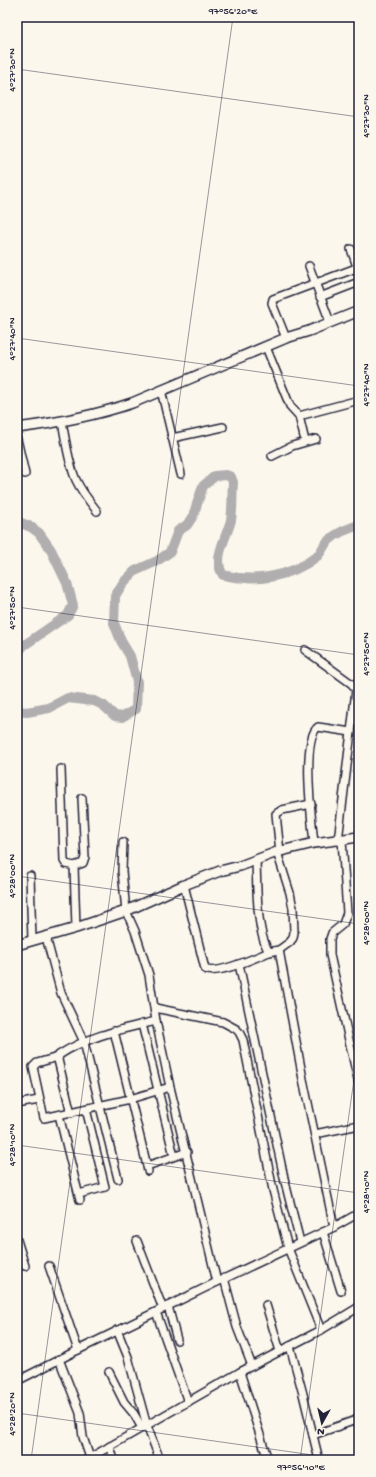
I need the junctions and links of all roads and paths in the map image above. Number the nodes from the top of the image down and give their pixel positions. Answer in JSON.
{"nodes":[{"id":1,"x":351,"y":249,"type":"dead end"},
{"id":2,"x":309,"y":266,"type":"dead end"},
{"id":3,"x":358,"y":269,"type":"edge"},
{"id":4,"x":359,"y":282,"type":"edge"},
{"id":5,"x":316,"y":283,"type":"junction"},
{"id":6,"x":320,"y":297,"type":"junction"},
{"id":7,"x":359,"y":311,"type":"edge"},
{"id":8,"x":330,"y":322,"type":"junction"},
{"id":9,"x":286,"y":338,"type":"junction"},
{"id":10,"x":266,"y":347,"type":"junction"},
{"id":11,"x":161,"y":390,"type":"junction"},
{"id":12,"x":359,"y":400,"type":"edge"},
{"id":13,"x":298,"y":416,"type":"junction"},
{"id":14,"x":62,"y":422,"type":"junction"},
{"id":15,"x":223,"y":427,"type":"dead end"},
{"id":16,"x":17,"y":428,"type":"edge"},
{"id":17,"x":172,"y":438,"type":"junction"},
{"id":18,"x":17,"y":439,"type":"edge"},
{"id":19,"x":316,"y":439,"type":"dead end"},
{"id":20,"x":305,"y":441,"type":"junction"},
{"id":21,"x":272,"y":456,"type":"dead end"},
{"id":22,"x":25,"y":474,"type":"dead end"},
{"id":23,"x":181,"y":474,"type":"dead end"},
{"id":24,"x":97,"y":511,"type":"dead end"},
{"id":25,"x":305,"y":650,"type":"dead end"},
{"id":26,"x":351,"y":732,"type":"junction"},
{"id":27,"x":61,"y":769,"type":"dead end"},
{"id":28,"x":82,"y":798,"type":"dead end"},
{"id":29,"x":311,"y":804,"type":"junction"},
{"id":30,"x":359,"y":838,"type":"edge"},
{"id":31,"x":340,"y":840,"type":"junction"},
{"id":32,"x":123,"y":842,"type":"dead end"},
{"id":33,"x":314,"y":843,"type":"junction"},
{"id":34,"x":278,"y":852,"type":"junction"},
{"id":35,"x":256,"y":860,"type":"junction"},
{"id":36,"x":74,"y":866,"type":"junction"},
{"id":37,"x":30,"y":876,"type":"dead end"},
{"id":38,"x":184,"y":885,"type":"junction"},
{"id":39,"x":126,"y":911,"type":"junction"},
{"id":40,"x":76,"y":928,"type":"junction"},
{"id":41,"x":46,"y":937,"type":"junction"},
{"id":42,"x":32,"y":940,"type":"junction"},
{"id":43,"x":17,"y":945,"type":"edge"},
{"id":44,"x":279,"y":950,"type":"junction"},
{"id":45,"x":269,"y":952,"type":"junction"},
{"id":46,"x":240,"y":964,"type":"junction"},
{"id":47,"x":155,"y":1008,"type":"junction"},
{"id":48,"x":156,"y":1021,"type":"junction"},
{"id":49,"x":142,"y":1024,"type":"junction"},
{"id":50,"x":114,"y":1031,"type":"junction"},
{"id":51,"x":84,"y":1042,"type":"junction"},
{"id":52,"x":58,"y":1057,"type":"junction"},
{"id":53,"x":359,"y":1085,"type":"edge"},
{"id":54,"x":170,"y":1088,"type":"junction"},
{"id":55,"x":159,"y":1092,"type":"junction"},
{"id":56,"x":130,"y":1098,"type":"junction"},
{"id":57,"x":39,"y":1100,"type":"junction"},
{"id":58,"x":17,"y":1104,"type":"edge"},
{"id":59,"x":100,"y":1106,"type":"junction"},
{"id":60,"x":86,"y":1109,"type":"junction"},
{"id":61,"x":71,"y":1113,"type":"junction"},
{"id":62,"x":60,"y":1115,"type":"junction"},
{"id":63,"x":359,"y":1126,"type":"edge"},
{"id":64,"x":315,"y":1134,"type":"junction"},
{"id":65,"x":186,"y":1152,"type":"junction"},
{"id":66,"x":174,"y":1156,"type":"junction"},
{"id":67,"x":118,"y":1179,"type":"dead end"},
{"id":68,"x":358,"y":1216,"type":"edge"},
{"id":69,"x":334,"y":1226,"type":"junction"},
{"id":70,"x":323,"y":1232,"type":"junction"},
{"id":71,"x":17,"y":1240,"type":"edge"},
{"id":72,"x":137,"y":1241,"type":"dead end"},
{"id":73,"x":300,"y":1242,"type":"junction"},
{"id":74,"x":288,"y":1248,"type":"junction"},
{"id":75,"x":26,"y":1266,"type":"dead end"},
{"id":76,"x":49,"y":1266,"type":"dead end"},
{"id":77,"x":224,"y":1278,"type":"junction"},
{"id":78,"x":217,"y":1282,"type":"junction"},
{"id":79,"x":341,"y":1291,"type":"dead end"},
{"id":80,"x":266,"y":1305,"type":"dead end"},
{"id":81,"x":359,"y":1307,"type":"edge"},
{"id":82,"x":162,"y":1309,"type":"junction"},
{"id":83,"x":117,"y":1330,"type":"junction"},
{"id":84,"x":321,"y":1330,"type":"junction"},
{"id":85,"x":177,"y":1340,"type":"dead end"},
{"id":86,"x":290,"y":1346,"type":"junction"},
{"id":87,"x":78,"y":1350,"type":"junction"},
{"id":88,"x":280,"y":1352,"type":"junction"},
{"id":89,"x":59,"y":1359,"type":"junction"},
{"id":90,"x":252,"y":1366,"type":"junction"},
{"id":91,"x":109,"y":1372,"type":"dead end"},
{"id":92,"x":240,"y":1372,"type":"junction"},
{"id":93,"x":17,"y":1381,"type":"edge"},
{"id":94,"x":188,"y":1402,"type":"junction"},
{"id":95,"x":359,"y":1416,"type":"edge"},
{"id":96,"x":145,"y":1427,"type":"junction"},
{"id":97,"x":313,"y":1435,"type":"junction"},
{"id":98,"x":110,"y":1446,"type":"junction"},
{"id":99,"x":88,"y":1459,"type":"edge"},
{"id":100,"x":114,"y":1460,"type":"edge"},
{"id":101,"x":160,"y":1460,"type":"edge"},
{"id":102,"x":268,"y":1460,"type":"edge"},
{"id":103,"x":319,"y":1460,"type":"edge"}],
"edges":[{"from":1,"to":3,"type":"street"},
{"from":2,"to":5,"type":"street"},
{"from":3,"to":5,"type":"street"},
{"from":4,"to":6,"type":"street"},
{"from":5,"to":6,"type":"street"},
{"from":5,"to":9,"type":"street"},
{"from":6,"to":8,"type":"street"},
{"from":7,"to":8,"type":"street"},
{"from":8,"to":9,"type":"street"},
{"from":9,"to":10,"type":"street"},
{"from":10,"to":11,"type":"street"},
{"from":10,"to":13,"type":"street"},
{"from":11,"to":14,"type":"street"},
{"from":11,"to":17,"type":"street"},
{"from":12,"to":13,"type":"street"},
{"from":13,"to":20,"type":"street"},
{"from":14,"to":16,"type":"street"},
{"from":14,"to":24,"type":"street"},
{"from":15,"to":17,"type":"street"},
{"from":17,"to":23,"type":"street"},
{"from":18,"to":22,"type":"street"},
{"from":19,"to":20,"type":"street"},
{"from":20,"to":21,"type":"street"},
{"from":25,"to":26,"type":"street"},
{"from":26,"to":29,"type":"street"},
{"from":26,"to":31,"type":"street"},
{"from":27,"to":36,"type":"street"},
{"from":28,"to":36,"type":"street"},
{"from":29,"to":33,"type":"street"},
{"from":29,"to":34,"type":"street"},
{"from":30,"to":31,"type":"street"},
{"from":31,"to":33,"type":"street"},
{"from":31,"to":53,"type":"street"},
{"from":32,"to":39,"type":"street"},
{"from":33,"to":34,"type":"street"},
{"from":34,"to":35,"type":"street"},
{"from":34,"to":44,"type":"street"},
{"from":35,"to":38,"type":"street"},
{"from":35,"to":45,"type":"street"},
{"from":36,"to":40,"type":"street"},
{"from":37,"to":42,"type":"street"},
{"from":38,"to":39,"type":"street"},
{"from":38,"to":46,"type":"street"},
{"from":39,"to":40,"type":"street"},
{"from":39,"to":47,"type":"street"},
{"from":40,"to":41,"type":"street"},
{"from":41,"to":42,"type":"street"},
{"from":41,"to":51,"type":"street"},
{"from":42,"to":43,"type":"street"},
{"from":44,"to":45,"type":"street"},
{"from":44,"to":64,"type":"street"},
{"from":45,"to":46,"type":"street"},
{"from":46,"to":73,"type":"street"},
{"from":47,"to":48,"type":"street"},
{"from":47,"to":74,"type":"street"},
{"from":48,"to":49,"type":"street"},
{"from":48,"to":54,"type":"street"},
{"from":49,"to":50,"type":"street"},
{"from":49,"to":55,"type":"street"},
{"from":50,"to":51,"type":"street"},
{"from":50,"to":56,"type":"street"},
{"from":51,"to":52,"type":"street"},
{"from":51,"to":59,"type":"street"},
{"from":52,"to":57,"type":"street"},
{"from":52,"to":61,"type":"street"},
{"from":54,"to":55,"type":"street"},
{"from":54,"to":65,"type":"street"},
{"from":55,"to":56,"type":"street"},
{"from":55,"to":66,"type":"street"},
{"from":56,"to":59,"type":"street"},
{"from":56,"to":66,"type":"street"},
{"from":57,"to":58,"type":"street"},
{"from":57,"to":62,"type":"street"},
{"from":59,"to":60,"type":"street"},
{"from":59,"to":67,"type":"street"},
{"from":60,"to":61,"type":"street"},
{"from":60,"to":62,"type":"street"},
{"from":61,"to":62,"type":"street"},
{"from":63,"to":64,"type":"street"},
{"from":64,"to":69,"type":"street"},
{"from":65,"to":66,"type":"street"},
{"from":65,"to":78,"type":"street"},
{"from":68,"to":69,"type":"street"},
{"from":69,"to":70,"type":"street"},
{"from":70,"to":73,"type":"street"},
{"from":70,"to":79,"type":"street"},
{"from":71,"to":75,"type":"street"},
{"from":72,"to":82,"type":"street"},
{"from":73,"to":74,"type":"street"},
{"from":74,"to":77,"type":"street"},
{"from":74,"to":84,"type":"street"},
{"from":76,"to":87,"type":"street"},
{"from":77,"to":78,"type":"street"},
{"from":77,"to":90,"type":"street"},
{"from":78,"to":82,"type":"street"},
{"from":80,"to":88,"type":"street"},
{"from":81,"to":84,"type":"street"},
{"from":82,"to":83,"type":"street"},
{"from":82,"to":85,"type":"street"},
{"from":82,"to":94,"type":"street"},
{"from":83,"to":87,"type":"street"},
{"from":83,"to":96,"type":"street"},
{"from":84,"to":86,"type":"street"},
{"from":86,"to":88,"type":"street"},
{"from":86,"to":97,"type":"street"},
{"from":87,"to":89,"type":"street"},
{"from":88,"to":90,"type":"street"},
{"from":89,"to":93,"type":"street"},
{"from":89,"to":99,"type":"street"},
{"from":90,"to":92,"type":"street"},
{"from":91,"to":96,"type":"street"},
{"from":92,"to":94,"type":"street"},
{"from":92,"to":102,"type":"street"},
{"from":94,"to":96,"type":"street"},
{"from":95,"to":97,"type":"street"},
{"from":96,"to":98,"type":"street"},
{"from":96,"to":101,"type":"street"},
{"from":97,"to":103,"type":"street"},
{"from":98,"to":99,"type":"street"},
{"from":98,"to":100,"type":"street"}]}
